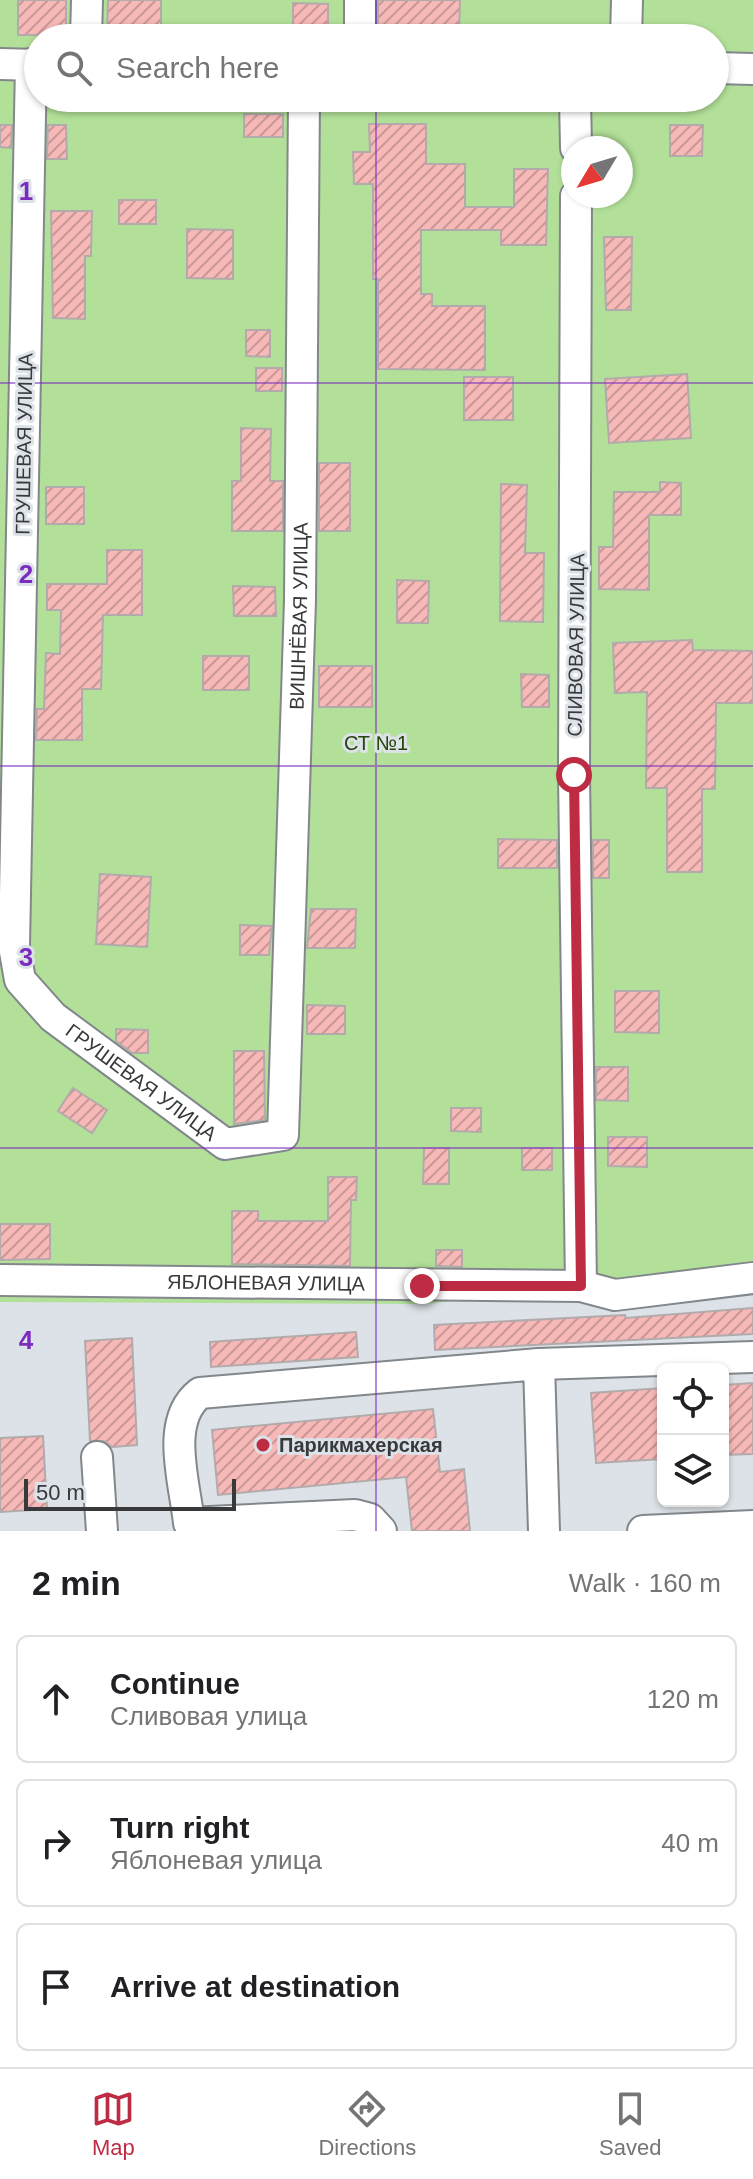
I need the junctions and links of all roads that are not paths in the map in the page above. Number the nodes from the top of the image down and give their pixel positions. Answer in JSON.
{"nodes":[{"id":1,"x":87,"y":0,"type":"edge"},
{"id":2,"x":360,"y":0,"type":"edge"},
{"id":3,"x":627,"y":0,"type":"edge"},
{"id":4,"x":86,"y":24,"type":"edge"},
{"id":5,"x":360,"y":24,"type":"edge"},
{"id":6,"x":626,"y":24,"type":"edge"},
{"id":7,"x":0,"y":64,"type":"edge"},
{"id":8,"x":24,"y":64,"type":"edge"},
{"id":9,"x":729,"y":68,"type":"edge"},
{"id":10,"x":753,"y":69,"type":"edge"},
{"id":11,"x":34,"y":112,"type":"edge"},
{"id":12,"x":304,"y":112,"type":"edge"},
{"id":13,"x":575,"y":112,"type":"edge"},
{"id":14,"x":576,"y":136,"type":"edge"},
{"id":15,"x":576,"y":208,"type":"edge"},
{"id":16,"x":283,"y":1135,"type":"joint"},
{"id":17,"x":753,"y":1278,"type":"edge"},
{"id":18,"x":0,"y":1280,"type":"edge"},
{"id":19,"x":581,"y":1286,"type":"junction"},
{"id":20,"x":753,"y":1357,"type":"edge"},
{"id":21,"x":539,"y":1364,"type":"junction"},
{"id":22,"x":97,"y":1457,"type":"dead end"},
{"id":23,"x":753,"y":1526,"type":"edge"},
{"id":24,"x":190,"y":1527,"type":"edge"},
{"id":25,"x":102,"y":1531,"type":"edge"},
{"id":26,"x":381,"y":1531,"type":"edge"},
{"id":27,"x":544,"y":1531,"type":"edge"},
{"id":28,"x":643,"y":1531,"type":"edge"}],
"edges":[{"from":1,"to":4,"type":"street"},
{"from":2,"to":5,"type":"street"},
{"from":3,"to":6,"type":"street"},
{"from":7,"to":8,"type":"street"},
{"from":9,"to":10,"type":"street"},
{"from":11,"to":16,"type":"street","name":"ГРУШЕВАЯ УЛИЦА"},
{"from":12,"to":16,"type":"street","name":"ВИШНЁВАЯ УЛИЦА"},
{"from":13,"to":14,"type":"street"},
{"from":15,"to":19,"type":"street","name":"СЛИВОВАЯ УЛИЦА"},
{"from":17,"to":19,"type":"street","name":"ЯБЛОНЕВАЯ УЛИЦА"},
{"from":18,"to":19,"type":"street","name":"ЯБЛОНЕВАЯ УЛИЦА"},
{"from":20,"to":21,"type":"street"},
{"from":21,"to":24,"type":"street"},
{"from":21,"to":27,"type":"street"},
{"from":22,"to":25,"type":"street"},
{"from":23,"to":28,"type":"street"},
{"from":24,"to":26,"type":"street"}]}
